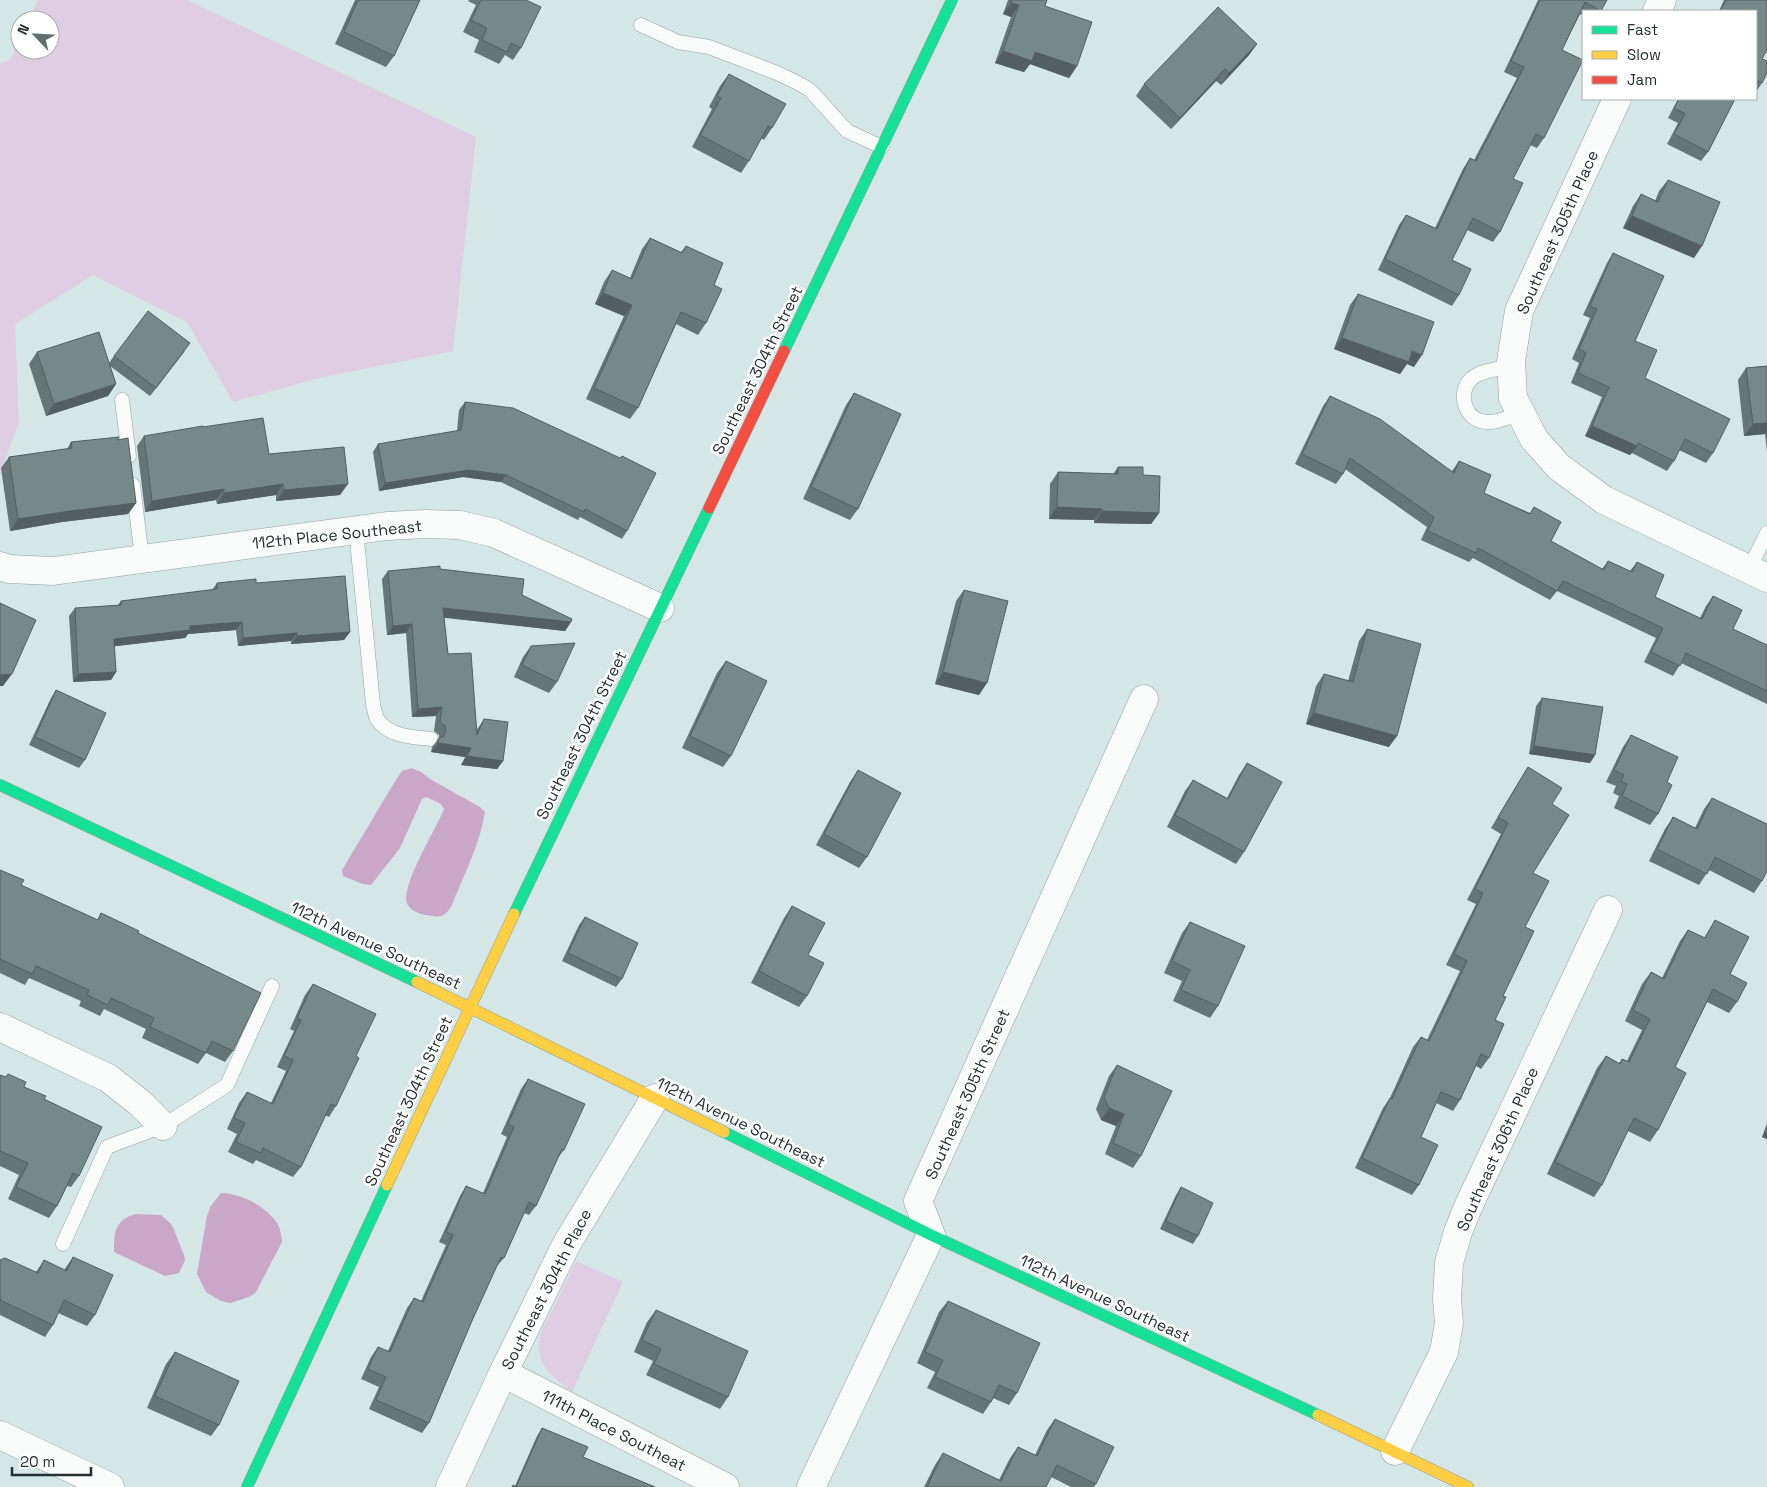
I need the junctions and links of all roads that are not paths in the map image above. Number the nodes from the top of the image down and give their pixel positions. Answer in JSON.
{"nodes":[{"id":1,"x":952,"y":0,"type":"edge"},
{"id":2,"x":641,"y":25,"type":"dead end"},
{"id":3,"x":1617,"y":100,"type":"edge"},
{"id":4,"x":882,"y":147,"type":"junction"},
{"id":5,"x":1511,"y":366,"type":"junction"},
{"id":6,"x":122,"y":400,"type":"dead end"},
{"id":7,"x":1517,"y":406,"type":"junction"},
{"id":8,"x":356,"y":530,"type":"junction"},
{"id":9,"x":1767,"y":533,"type":"edge"},
{"id":10,"x":142,"y":558,"type":"junction"},
{"id":11,"x":0,"y":566,"type":"edge"},
{"id":12,"x":1758,"y":574,"type":"edge"},
{"id":13,"x":660,"y":608,"type":"junction"},
{"id":14,"x":1144,"y":699,"type":"dead end"},
{"id":15,"x":432,"y":739,"type":"dead end"},
{"id":16,"x":0,"y":785,"type":"edge"},
{"id":17,"x":1608,"y":910,"type":"dead end"},
{"id":18,"x":272,"y":986,"type":"dead end"},
{"id":19,"x":470,"y":1007,"type":"junction"},
{"id":20,"x":0,"y":1026,"type":"edge"},
{"id":21,"x":655,"y":1098,"type":"junction"},
{"id":22,"x":163,"y":1126,"type":"junction"},
{"id":23,"x":931,"y":1235,"type":"junction"},
{"id":24,"x":63,"y":1244,"type":"dead end"},
{"id":25,"x":503,"y":1373,"type":"junction"},
{"id":26,"x":0,"y":1435,"type":"edge"},
{"id":27,"x":1395,"y":1452,"type":"junction"},
{"id":28,"x":110,"y":1487,"type":"edge"},
{"id":29,"x":247,"y":1487,"type":"edge"},
{"id":30,"x":450,"y":1487,"type":"edge"},
{"id":31,"x":725,"y":1487,"type":"edge"},
{"id":32,"x":811,"y":1487,"type":"edge"},
{"id":33,"x":1468,"y":1487,"type":"edge"}],
"edges":[{"from":1,"to":4,"type":"street","name":"Southeast 304th Street"},
{"from":2,"to":4,"type":"lane"},
{"from":3,"to":5,"type":"street","name":"Southeast 305th Place"},
{"from":4,"to":13,"type":"street","name":"Southeast 304th Street"},
{"from":5,"to":7,"type":"street","name":"Southeast 305th Place"},
{"from":5,"to":7,"type":"lane"},
{"from":6,"to":10,"type":"lane"},
{"from":7,"to":12,"type":"street"},
{"from":8,"to":10,"type":"street","name":"112th Place Southeast"},
{"from":8,"to":13,"type":"street","name":"112th Place Southeast"},
{"from":8,"to":15,"type":"lane"},
{"from":9,"to":12,"type":"lane"},
{"from":10,"to":11,"type":"street","name":"112th Place Southeast"},
{"from":13,"to":19,"type":"street","name":"Southeast 304th Street"},
{"from":14,"to":23,"type":"street","name":"Southeast 305th Street"},
{"from":16,"to":19,"type":"street","name":"112th Avenue Southeast"},
{"from":17,"to":27,"type":"street","name":"Southeast 306th Place"},
{"from":18,"to":22,"type":"lane"},
{"from":19,"to":21,"type":"street","name":"112th Avenue Southeast"},
{"from":19,"to":29,"type":"street","name":"Southeast 304th Street"},
{"from":20,"to":22,"type":"street"},
{"from":21,"to":23,"type":"street","name":"112th Avenue Southeast"},
{"from":21,"to":25,"type":"street","name":"Southeast 304th Place"},
{"from":22,"to":24,"type":"lane"},
{"from":23,"to":27,"type":"street","name":"112th Avenue Southeast"},
{"from":23,"to":32,"type":"street"},
{"from":25,"to":30,"type":"street","name":"Southeast 304th Place"},
{"from":25,"to":31,"type":"street","name":"111th Place Southeat"},
{"from":26,"to":28,"type":"street"},
{"from":27,"to":33,"type":"street","name":"112th Avenue Southeast"}]}
